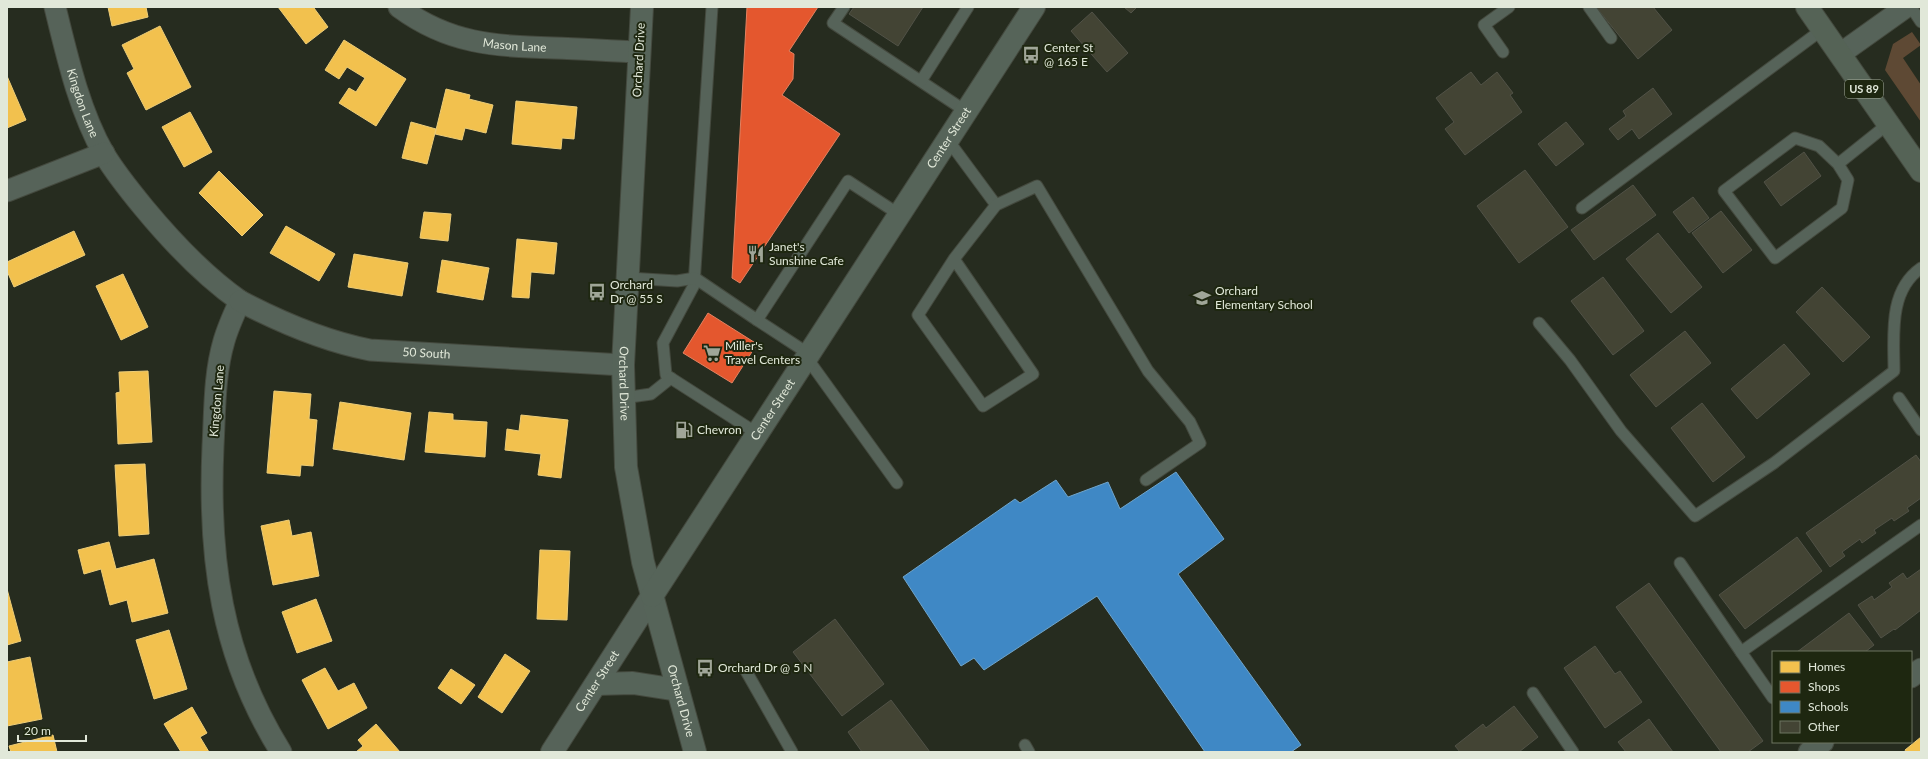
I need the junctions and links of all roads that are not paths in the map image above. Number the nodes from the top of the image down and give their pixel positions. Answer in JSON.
{"nodes":[{"id":1,"x":55,"y":7,"type":"edge"},
{"id":2,"x":399,"y":7,"type":"edge"},
{"id":3,"x":642,"y":7,"type":"edge"},
{"id":4,"x":712,"y":7,"type":"edge"},
{"id":5,"x":844,"y":7,"type":"edge"},
{"id":6,"x":968,"y":7,"type":"edge"},
{"id":7,"x":1509,"y":7,"type":"edge"},
{"id":8,"x":1589,"y":7,"type":"edge"},
{"id":9,"x":1807,"y":7,"type":"edge"},
{"id":10,"x":1906,"y":7,"type":"edge"},
{"id":11,"x":1911,"y":7,"type":"edge"},
{"id":12,"x":1027,"y":9,"type":"edge"},
{"id":13,"x":1921,"y":22,"type":"edge"},
{"id":14,"x":1822,"y":29,"type":"junction"},
{"id":15,"x":1611,"y":38,"type":"dead end"},
{"id":16,"x":639,"y":52,"type":"junction"},
{"id":17,"x":1503,"y":52,"type":"dead end"},
{"id":18,"x":1840,"y":54,"type":"junction"},
{"id":19,"x":921,"y":81,"type":"junction"},
{"id":20,"x":967,"y":112,"type":"junction"},
{"id":21,"x":1888,"y":124,"type":"junction"},
{"id":22,"x":948,"y":140,"type":"junction"},
{"id":23,"x":104,"y":153,"type":"junction"},
{"id":24,"x":1838,"y":164,"type":"junction"},
{"id":25,"x":1921,"y":171,"type":"edge"},
{"id":26,"x":7,"y":191,"type":"edge"},
{"id":27,"x":996,"y":205,"type":"junction"},
{"id":28,"x":1582,"y":208,"type":"dead end"},
{"id":29,"x":900,"y":215,"type":"junction"},
{"id":30,"x":954,"y":259,"type":"junction"},
{"id":31,"x":1921,"y":268,"type":"edge"},
{"id":32,"x":629,"y":278,"type":"junction"},
{"id":33,"x":695,"y":278,"type":"junction"},
{"id":34,"x":240,"y":301,"type":"junction"},
{"id":35,"x":757,"y":320,"type":"junction"},
{"id":36,"x":1539,"y":323,"type":"dead end"},
{"id":37,"x":808,"y":356,"type":"junction"},
{"id":38,"x":623,"y":364,"type":"junction"},
{"id":39,"x":671,"y":378,"type":"junction"},
{"id":40,"x":623,"y":398,"type":"junction"},
{"id":41,"x":1899,"y":398,"type":"dead end"},
{"id":42,"x":1921,"y":430,"type":"edge"},
{"id":43,"x":758,"y":434,"type":"junction"},
{"id":44,"x":1146,"y":480,"type":"dead end"},
{"id":45,"x":897,"y":483,"type":"dead end"},
{"id":46,"x":1921,"y":525,"type":"edge"},
{"id":47,"x":1680,"y":563,"type":"dead end"},
{"id":48,"x":652,"y":596,"type":"junction"},
{"id":49,"x":1741,"y":652,"type":"junction"},
{"id":50,"x":1921,"y":669,"type":"edge"},
{"id":51,"x":746,"y":671,"type":"dead end"},
{"id":52,"x":1912,"y":676,"type":"edge"},
{"id":53,"x":596,"y":684,"type":"junction"},
{"id":54,"x":678,"y":690,"type":"junction"},
{"id":55,"x":1533,"y":693,"type":"dead end"},
{"id":56,"x":1772,"y":697,"type":"edge"},
{"id":57,"x":1804,"y":743,"type":"edge"},
{"id":58,"x":1822,"y":743,"type":"edge"},
{"id":59,"x":281,"y":752,"type":"edge"},
{"id":60,"x":552,"y":752,"type":"edge"},
{"id":61,"x":695,"y":752,"type":"edge"},
{"id":62,"x":792,"y":752,"type":"edge"},
{"id":63,"x":1573,"y":752,"type":"edge"},
{"id":64,"x":1810,"y":752,"type":"edge"}],
"edges":[{"from":1,"to":23,"type":"street","name":"Kingdon Lane"},
{"from":2,"to":16,"type":"street","name":"Mason Lane"},
{"from":3,"to":16,"type":"main road","name":"Orchard Drive"},
{"from":4,"to":33,"type":"lane"},
{"from":5,"to":19,"type":"lane"},
{"from":6,"to":19,"type":"lane"},
{"from":7,"to":17,"type":"lane"},
{"from":8,"to":15,"type":"lane"},
{"from":9,"to":14,"type":"main road","number":"US 89"},
{"from":10,"to":18,"type":"street"},
{"from":11,"to":13,"type":"lane"},
{"from":12,"to":20,"type":"main road","name":"Center Street"},
{"from":14,"to":18,"type":"main road","number":"US 89"},
{"from":14,"to":28,"type":"lane"},
{"from":16,"to":32,"type":"main road","name":"Orchard Drive"},
{"from":18,"to":21,"type":"main road","number":"US 89"},
{"from":19,"to":20,"type":"lane"},
{"from":20,"to":22,"type":"main road","name":"Center Street"},
{"from":21,"to":24,"type":"lane"},
{"from":21,"to":25,"type":"main road","number":"US 89"},
{"from":22,"to":27,"type":"lane"},
{"from":22,"to":29,"type":"main road","name":"Center Street"},
{"from":23,"to":26,"type":"street"},
{"from":23,"to":34,"type":"street","name":"Kingdon Lane"},
{"from":24,"to":24,"type":"lane"},
{"from":27,"to":30,"type":"lane"},
{"from":27,"to":44,"type":"lane"},
{"from":29,"to":35,"type":"lane"},
{"from":29,"to":37,"type":"main road","name":"Center Street"},
{"from":30,"to":30,"type":"lane"},
{"from":31,"to":36,"type":"lane"},
{"from":32,"to":33,"type":"lane"},
{"from":32,"to":38,"type":"main road","name":"Orchard Drive"},
{"from":33,"to":35,"type":"lane"},
{"from":33,"to":39,"type":"lane"},
{"from":34,"to":38,"type":"street","name":"50 South"},
{"from":34,"to":59,"type":"street","name":"Kingdon Lane"},
{"from":35,"to":37,"type":"lane"},
{"from":37,"to":43,"type":"main road","name":"Center Street"},
{"from":37,"to":45,"type":"lane"},
{"from":38,"to":40,"type":"main road","name":"Orchard Drive"},
{"from":39,"to":40,"type":"lane"},
{"from":39,"to":43,"type":"lane"},
{"from":40,"to":48,"type":"main road","name":"Orchard Drive"},
{"from":41,"to":42,"type":"lane"},
{"from":43,"to":48,"type":"main road","name":"Center Street"},
{"from":46,"to":49,"type":"lane"},
{"from":47,"to":49,"type":"lane"},
{"from":48,"to":53,"type":"street","name":"Center Street"},
{"from":48,"to":54,"type":"main road","name":"Orchard Drive"},
{"from":49,"to":56,"type":"lane"},
{"from":50,"to":52,"type":"street"},
{"from":51,"to":62,"type":"lane"},
{"from":53,"to":54,"type":"main road"},
{"from":53,"to":60,"type":"street","name":"Center Street"},
{"from":54,"to":61,"type":"main road","name":"Orchard Drive"},
{"from":55,"to":63,"type":"lane"},
{"from":57,"to":64,"type":"lane"},
{"from":58,"to":64,"type":"street"}]}
